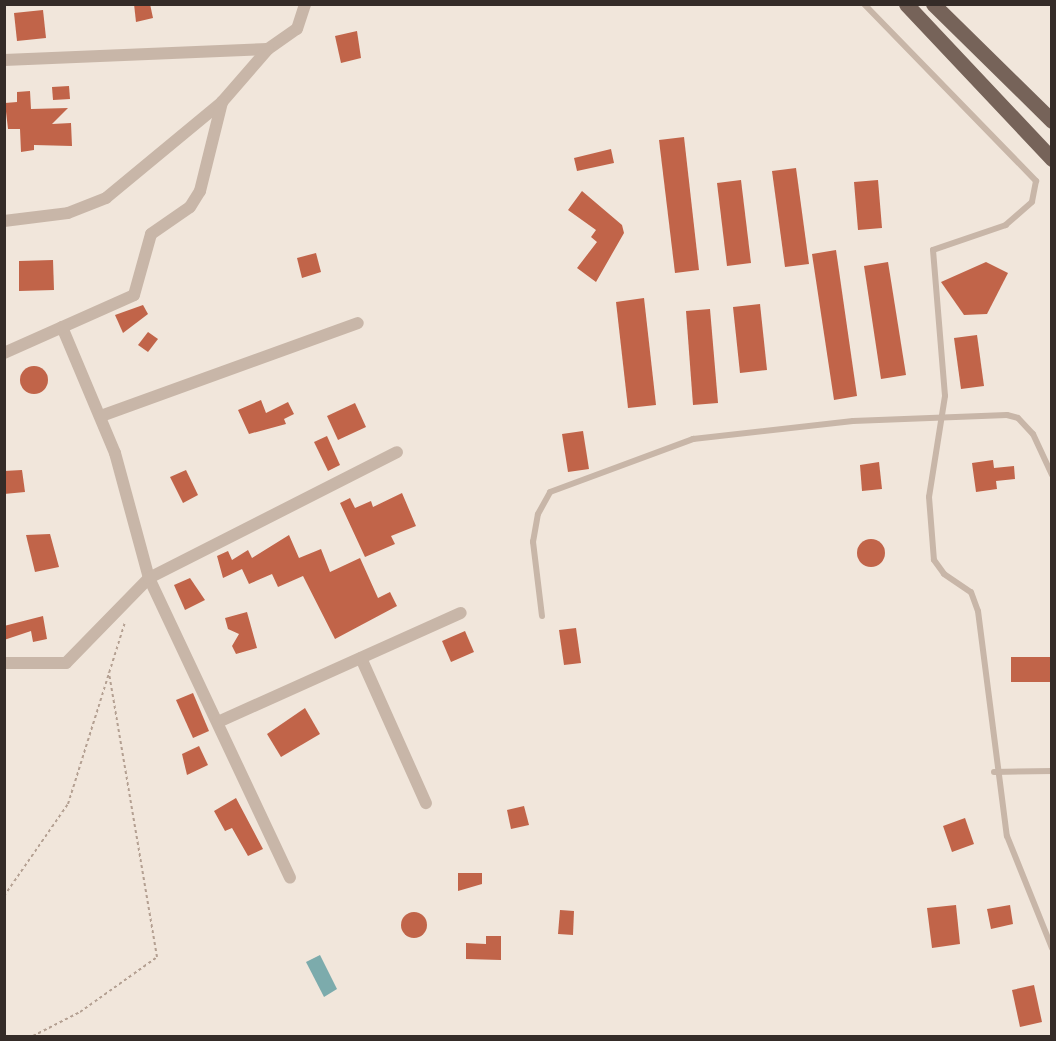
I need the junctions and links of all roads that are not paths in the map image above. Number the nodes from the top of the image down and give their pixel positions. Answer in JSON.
{"nodes":[{"id":1,"x":305,"y":4,"type":"edge"},
{"id":2,"x":864,"y":4,"type":"edge"},
{"id":3,"x":906,"y":4,"type":"edge"},
{"id":4,"x":933,"y":4,"type":"edge"},
{"id":5,"x":268,"y":49,"type":"junction"},
{"id":6,"x":4,"y":60,"type":"edge"},
{"id":7,"x":222,"y":102,"type":"junction"},
{"id":8,"x":1052,"y":121,"type":"edge"},
{"id":9,"x":1052,"y":159,"type":"edge"},
{"id":10,"x":4,"y":221,"type":"edge"},
{"id":11,"x":358,"y":323,"type":"dead end"},
{"id":12,"x":62,"y":327,"type":"junction"},
{"id":13,"x":4,"y":353,"type":"edge"},
{"id":14,"x":101,"y":416,"type":"junction"},
{"id":15,"x":944,"y":419,"type":"junction"},
{"id":16,"x":397,"y":452,"type":"dead end"},
{"id":17,"x":1052,"y":475,"type":"edge"},
{"id":18,"x":149,"y":578,"type":"junction"},
{"id":19,"x":461,"y":613,"type":"dead end"},
{"id":20,"x":542,"y":616,"type":"dead end"},
{"id":21,"x":361,"y":658,"type":"junction"},
{"id":22,"x":4,"y":663,"type":"edge"},
{"id":23,"x":218,"y":722,"type":"junction"},
{"id":24,"x":1052,"y":771,"type":"edge"},
{"id":25,"x":994,"y":772,"type":"junction"},
{"id":26,"x":426,"y":803,"type":"dead end"},
{"id":27,"x":290,"y":877,"type":"dead end"},
{"id":28,"x":1052,"y":948,"type":"edge"}],
"edges":[{"from":1,"to":5,"type":"street"},
{"from":2,"to":15,"type":"lane"},
{"from":3,"to":9,"type":"main road"},
{"from":4,"to":8,"type":"main road"},
{"from":5,"to":6,"type":"street"},
{"from":5,"to":7,"type":"street"},
{"from":7,"to":10,"type":"street"},
{"from":7,"to":12,"type":"street"},
{"from":11,"to":14,"type":"street"},
{"from":12,"to":13,"type":"street"},
{"from":12,"to":14,"type":"street"},
{"from":14,"to":18,"type":"street"},
{"from":15,"to":17,"type":"lane"},
{"from":15,"to":20,"type":"lane"},
{"from":15,"to":25,"type":"lane"},
{"from":16,"to":18,"type":"street"},
{"from":18,"to":22,"type":"street"},
{"from":18,"to":23,"type":"street"},
{"from":19,"to":21,"type":"street"},
{"from":21,"to":23,"type":"street"},
{"from":21,"to":26,"type":"street"},
{"from":23,"to":27,"type":"street"},
{"from":24,"to":25,"type":"lane"},
{"from":25,"to":28,"type":"lane"}]}
